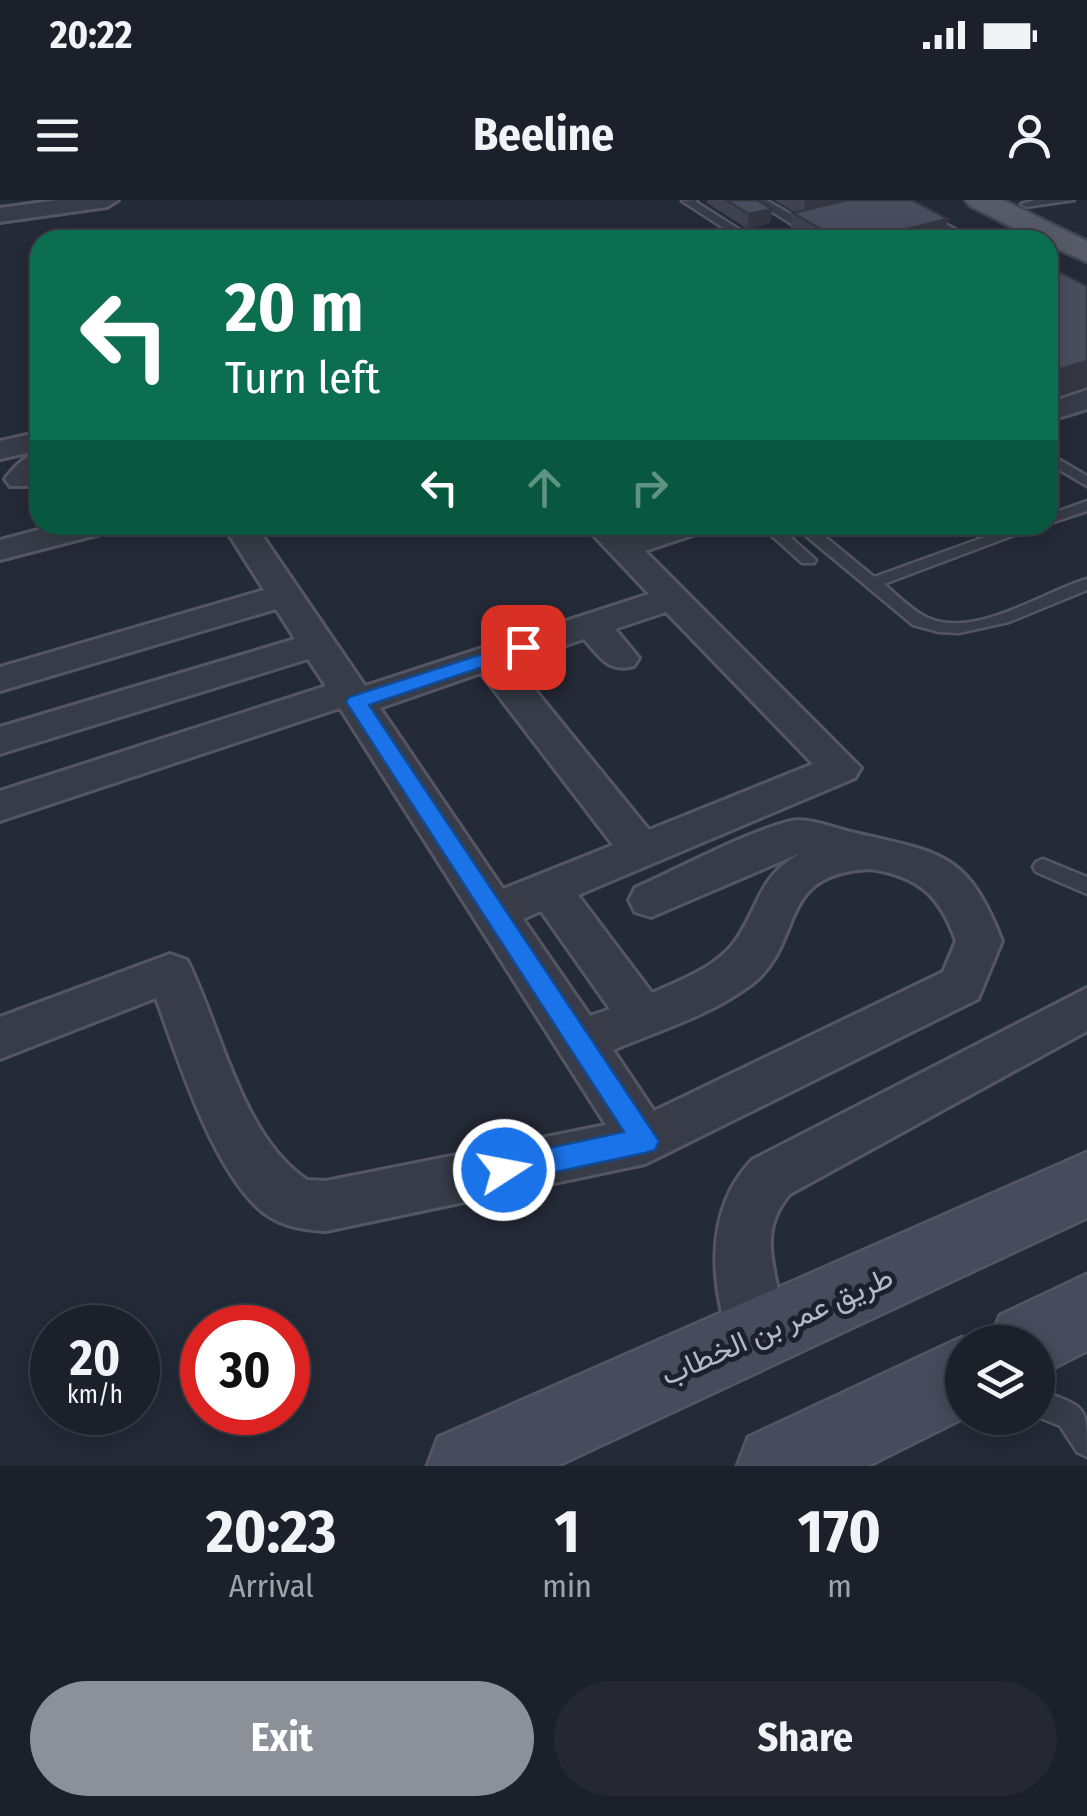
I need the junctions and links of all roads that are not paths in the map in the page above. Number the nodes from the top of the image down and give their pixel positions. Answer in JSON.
{"nodes":[{"id":1,"x":107,"y":200,"type":"edge"},
{"id":2,"x":688,"y":200,"type":"edge"},
{"id":3,"x":759,"y":200,"type":"edge"},
{"id":4,"x":894,"y":200,"type":"edge"},
{"id":5,"x":922,"y":200,"type":"edge"},
{"id":6,"x":980,"y":200,"type":"edge"},
{"id":7,"x":1069,"y":200,"type":"edge"},
{"id":8,"x":1078,"y":200,"type":"edge"},
{"id":9,"x":1021,"y":202,"type":"edge"},
{"id":10,"x":1087,"y":204,"type":"edge"},
{"id":11,"x":878,"y":205,"type":"edge"},
{"id":12,"x":0,"y":215,"type":"edge"},
{"id":13,"x":829,"y":216,"type":"edge"},
{"id":14,"x":734,"y":230,"type":"edge"},
{"id":15,"x":949,"y":230,"type":"edge"},
{"id":16,"x":963,"y":230,"type":"edge"},
{"id":17,"x":1031,"y":230,"type":"edge"},
{"id":18,"x":1087,"y":234,"type":"edge"},
{"id":19,"x":1058,"y":242,"type":"edge"},
{"id":20,"x":1087,"y":253,"type":"edge"},
{"id":21,"x":1087,"y":399,"type":"edge"},
{"id":22,"x":1058,"y":409,"type":"edge"},
{"id":23,"x":30,"y":442,"type":"edge"},
{"id":24,"x":0,"y":450,"type":"edge"},
{"id":25,"x":1058,"y":463,"type":"edge"},
{"id":26,"x":1087,"y":482,"type":"edge"},
{"id":27,"x":1087,"y":506,"type":"edge"},
{"id":28,"x":1058,"y":516,"type":"edge"},
{"id":29,"x":58,"y":535,"type":"edge"},
{"id":30,"x":247,"y":535,"type":"edge"},
{"id":31,"x":779,"y":535,"type":"edge"},
{"id":32,"x":813,"y":535,"type":"edge"},
{"id":33,"x":1005,"y":535,"type":"edge"},
{"id":34,"x":611,"y":536,"type":"edge"},
{"id":35,"x":0,"y":550,"type":"edge"},
{"id":36,"x":808,"y":560,"type":"dead end"},
{"id":37,"x":872,"y":582,"type":"junction"},
{"id":38,"x":1087,"y":584,"type":"edge"},
{"id":39,"x":286,"y":595,"type":"junction"},
{"id":40,"x":672,"y":598,"type":"junction"},
{"id":41,"x":591,"y":624,"type":"junction"},
{"id":42,"x":318,"y":644,"type":"junction"},
{"id":43,"x":488,"y":658,"type":"junction"},
{"id":44,"x":621,"y":658,"type":"dead end"},
{"id":45,"x":0,"y":679,"type":"edge"},
{"id":46,"x":353,"y":697,"type":"junction"},
{"id":47,"x":0,"y":741,"type":"edge"},
{"id":48,"x":0,"y":806,"type":"edge"},
{"id":49,"x":642,"y":850,"type":"junction"},
{"id":50,"x":861,"y":850,"type":"junction"},
{"id":51,"x":1043,"y":866,"type":"dead end"},
{"id":52,"x":1087,"y":886,"type":"edge"},
{"id":53,"x":549,"y":889,"type":"junction"},
{"id":54,"x":651,"y":900,"type":"dead end"},
{"id":55,"x":494,"y":912,"type":"junction"},
{"id":56,"x":1087,"y":1008,"type":"edge"},
{"id":57,"x":641,"y":1015,"type":"junction"},
{"id":58,"x":0,"y":1038,"type":"edge"},
{"id":59,"x":580,"y":1042,"type":"junction"},
{"id":60,"x":645,"y":1141,"type":"junction"},
{"id":61,"x":1087,"y":1184,"type":"edge"},
{"id":62,"x":1087,"y":1311,"type":"edge"},
{"id":63,"x":1055,"y":1328,"type":"edge"},
{"id":64,"x":757,"y":1335,"type":"junction"},
{"id":65,"x":945,"y":1385,"type":"edge"},
{"id":66,"x":945,"y":1405,"type":"edge"},
{"id":67,"x":1078,"y":1412,"type":"edge"},
{"id":68,"x":884,"y":1418,"type":"junction"},
{"id":69,"x":1087,"y":1442,"type":"edge"},
{"id":70,"x":467,"y":1466,"type":"edge"},
{"id":71,"x":777,"y":1466,"type":"edge"}],
"edges":[{"from":1,"to":12,"type":"street"},
{"from":2,"to":14,"type":"lane"},
{"from":3,"to":13,"type":"lane"},
{"from":4,"to":11,"type":"lane"},
{"from":4,"to":15,"type":"lane"},
{"from":5,"to":16,"type":"lane"},
{"from":6,"to":17,"type":"main road"},
{"from":7,"to":9,"type":"lane"},
{"from":8,"to":10,"type":"lane"},
{"from":9,"to":18,"type":"main road"},
{"from":19,"to":20,"type":"main road"},
{"from":21,"to":22,"type":"street"},
{"from":23,"to":24,"type":"street"},
{"from":25,"to":26,"type":"lane"},
{"from":27,"to":28,"type":"lane"},
{"from":29,"to":35,"type":"street"},
{"from":30,"to":39,"type":"street"},
{"from":31,"to":36,"type":"lane"},
{"from":32,"to":37,"type":"lane"},
{"from":33,"to":37,"type":"lane"},
{"from":34,"to":40,"type":"street"},
{"from":37,"to":38,"type":"lane"},
{"from":39,"to":42,"type":"street"},
{"from":39,"to":45,"type":"street"},
{"from":40,"to":41,"type":"street"},
{"from":40,"to":49,"type":"street"},
{"from":41,"to":43,"type":"street"},
{"from":41,"to":44,"type":"street"},
{"from":42,"to":46,"type":"street"},
{"from":42,"to":47,"type":"street"},
{"from":43,"to":46,"type":"street"},
{"from":43,"to":49,"type":"street"},
{"from":46,"to":48,"type":"street"},
{"from":46,"to":55,"type":"street"},
{"from":49,"to":53,"type":"street"},
{"from":50,"to":54,"type":"street"},
{"from":50,"to":57,"type":"street"},
{"from":50,"to":60,"type":"street"},
{"from":51,"to":52,"type":"lane"},
{"from":53,"to":55,"type":"street"},
{"from":53,"to":57,"type":"street"},
{"from":55,"to":59,"type":"street"},
{"from":56,"to":64,"type":"street"},
{"from":57,"to":59,"type":"street"},
{"from":58,"to":60,"type":"street"},
{"from":59,"to":60,"type":"street"},
{"from":61,"to":64,"type":"street","name":"طريق عمر بن الخطاب"},
{"from":62,"to":63,"type":"street"},
{"from":64,"to":70,"type":"street","name":"طريق عمر بن الخطاب"},
{"from":65,"to":68,"type":"street"},
{"from":66,"to":68,"type":"lane"},
{"from":67,"to":69,"type":"lane"},
{"from":68,"to":71,"type":"street"}]}
